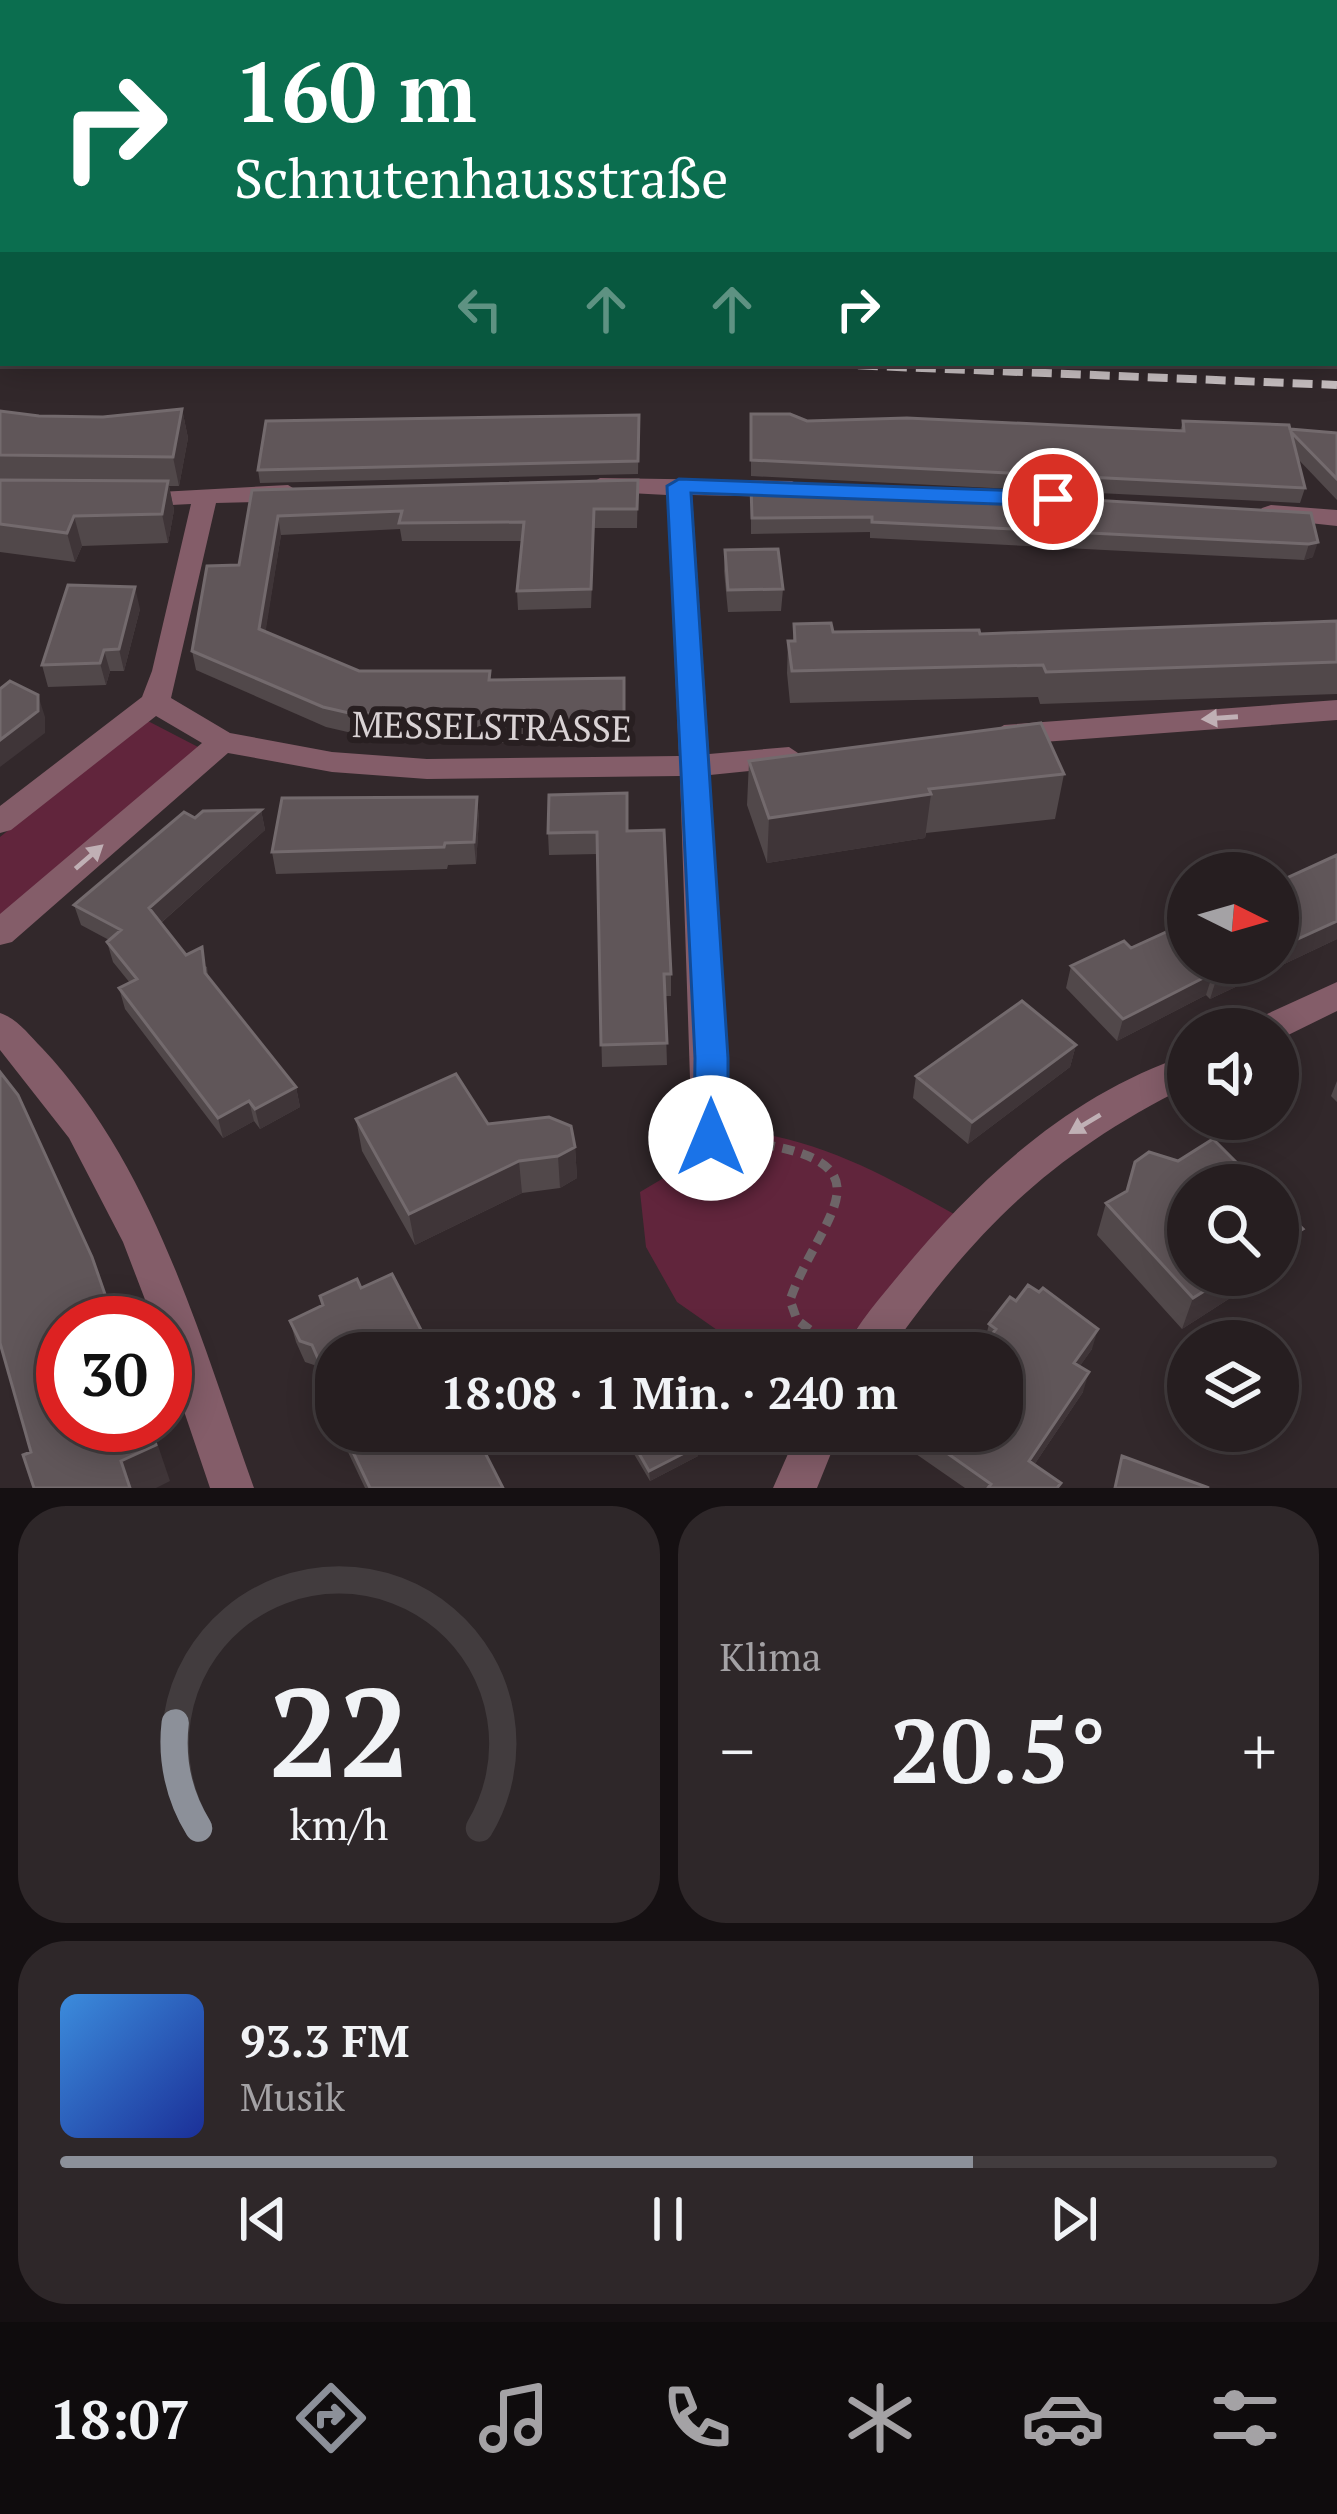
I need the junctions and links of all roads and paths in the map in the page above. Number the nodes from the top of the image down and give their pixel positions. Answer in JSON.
{"nodes":[{"id":1,"x":576,"y":486,"type":"edge"},
{"id":2,"x":679,"y":486,"type":"junction"},
{"id":3,"x":809,"y":490,"type":"edge"},
{"id":4,"x":311,"y":492,"type":"edge"},
{"id":5,"x":206,"y":496,"type":"junction"},
{"id":6,"x":95,"y":500,"type":"edge"},
{"id":7,"x":1242,"y":512,"type":"edge"},
{"id":8,"x":1337,"y":518,"type":"edge"},
{"id":9,"x":155,"y":702,"type":"junction"},
{"id":10,"x":1337,"y":710,"type":"edge"},
{"id":11,"x":982,"y":737,"type":"edge"},
{"id":12,"x":222,"y":742,"type":"junction"},
{"id":13,"x":815,"y":754,"type":"edge"},
{"id":14,"x":696,"y":766,"type":"junction"},
{"id":15,"x":0,"y":822,"type":"edge"},
{"id":16,"x":0,"y":933,"type":"edge"},
{"id":17,"x":1337,"y":995,"type":"edge"},
{"id":18,"x":1299,"y":1014,"type":"edge"},
{"id":19,"x":0,"y":1027,"type":"edge"},
{"id":20,"x":1167,"y":1080,"type":"edge"},
{"id":21,"x":711,"y":1138,"type":"dead end"},
{"id":22,"x":755,"y":1143,"type":"dead end"},
{"id":23,"x":809,"y":1332,"type":"dead end"},
{"id":24,"x":879,"y":1332,"type":"edge"},
{"id":25,"x":810,"y":1452,"type":"edge"},
{"id":26,"x":232,"y":1488,"type":"edge"},
{"id":27,"x":795,"y":1488,"type":"edge"}],
"edges":[{"from":1,"to":2,"type":"street"},
{"from":2,"to":3,"type":"street"},
{"from":2,"to":14,"type":"street"},
{"from":4,"to":5,"type":"street"},
{"from":5,"to":6,"type":"street"},
{"from":5,"to":9,"type":"street"},
{"from":7,"to":8,"type":"street"},
{"from":9,"to":12,"type":"street"},
{"from":9,"to":15,"type":"street"},
{"from":10,"to":11,"type":"street","one_way":true},
{"from":12,"to":14,"type":"street","name":"MESSELSTRASSE"},
{"from":16,"to":12,"type":"street","one_way":true},
{"from":13,"to":14,"type":"street","name":"MESSELSTRASSE"},
{"from":14,"to":21,"type":"street"},
{"from":17,"to":18,"type":"street"},
{"from":19,"to":26,"type":"street"},
{"from":20,"to":24,"type":"street","one_way":true},
{"from":22,"to":23,"type":"path"},
{"from":25,"to":27,"type":"street"}]}
